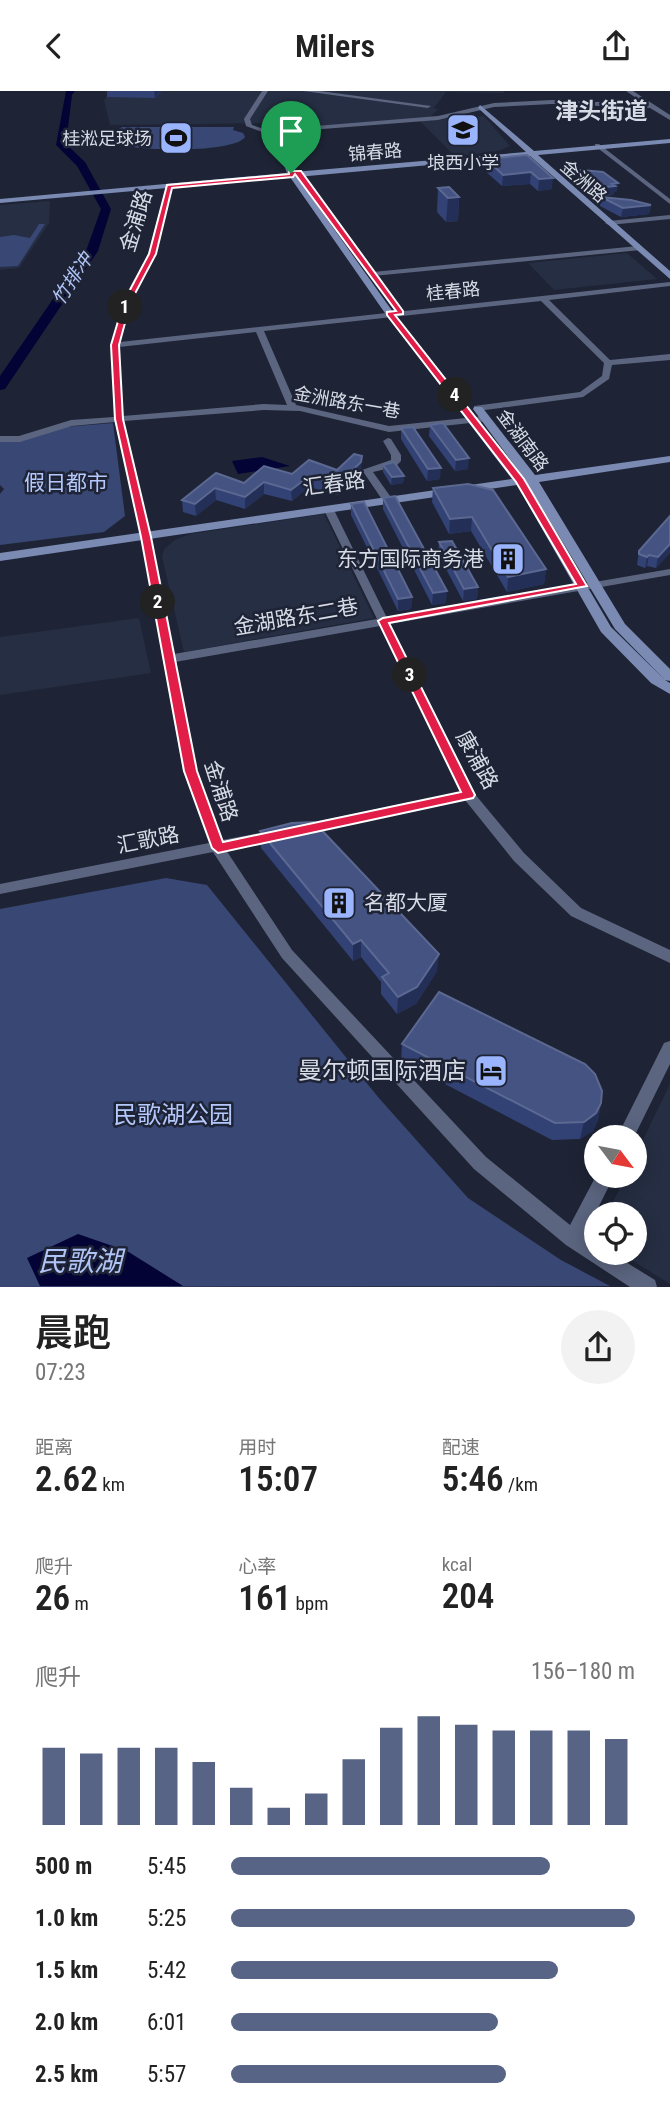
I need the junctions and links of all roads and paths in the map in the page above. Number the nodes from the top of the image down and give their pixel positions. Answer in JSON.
{"nodes":[{"id":1,"x":265,"y":91,"type":"edge"},
{"id":2,"x":306,"y":91,"type":"edge"},
{"id":3,"x":629,"y":91,"type":"edge"},
{"id":4,"x":651,"y":106,"type":"junction"},
{"id":5,"x":428,"y":107,"type":"dead end"},
{"id":6,"x":480,"y":107,"type":"junction"},
{"id":7,"x":670,"y":118,"type":"edge"},
{"id":8,"x":267,"y":132,"type":"junction"},
{"id":9,"x":670,"y":140,"type":"edge"},
{"id":10,"x":599,"y":146,"type":"junction"},
{"id":11,"x":528,"y":153,"type":"junction"},
{"id":12,"x":294,"y":171,"type":"junction"},
{"id":13,"x":169,"y":187,"type":"junction"},
{"id":14,"x":144,"y":188,"type":"junction"},
{"id":15,"x":0,"y":199,"type":"edge"},
{"id":16,"x":670,"y":202,"type":"edge"},
{"id":17,"x":670,"y":217,"type":"edge"},
{"id":18,"x":609,"y":223,"type":"junction"},
{"id":19,"x":638,"y":248,"type":"junction"},
{"id":20,"x":373,"y":274,"type":"junction"},
{"id":21,"x":670,"y":276,"type":"edge"},
{"id":22,"x":670,"y":283,"type":"edge"},
{"id":23,"x":542,"y":297,"type":"junction"},
{"id":24,"x":395,"y":313,"type":"junction"},
{"id":25,"x":259,"y":329,"type":"junction"},
{"id":26,"x":115,"y":345,"type":"junction"},
{"id":27,"x":670,"y":357,"type":"edge"},
{"id":28,"x":608,"y":363,"type":"junction"},
{"id":29,"x":292,"y":407,"type":"junction"},
{"id":30,"x":477,"y":408,"type":"junction"},
{"id":31,"x":119,"y":419,"type":"junction"},
{"id":32,"x":479,"y":419,"type":"junction"},
{"id":33,"x":0,"y":439,"type":"edge"},
{"id":34,"x":388,"y":442,"type":"dead end"},
{"id":35,"x":670,"y":456,"type":"edge"},
{"id":36,"x":524,"y":478,"type":"junction"},
{"id":37,"x":385,"y":496,"type":"junction"},
{"id":38,"x":329,"y":510,"type":"junction"},
{"id":39,"x":145,"y":535,"type":"junction"},
{"id":40,"x":1,"y":556,"type":"edge"},
{"id":41,"x":670,"y":572,"type":"edge"},
{"id":42,"x":595,"y":584,"type":"junction"},
{"id":43,"x":582,"y":586,"type":"junction"},
{"id":44,"x":383,"y":621,"type":"junction"},
{"id":45,"x":169,"y":659,"type":"junction"},
{"id":46,"x":670,"y":677,"type":"edge"},
{"id":47,"x":670,"y":690,"type":"edge"},
{"id":48,"x":468,"y":795,"type":"junction"},
{"id":49,"x":218,"y":848,"type":"junction"},
{"id":50,"x":0,"y":889,"type":"edge"},
{"id":51,"x":670,"y":957,"type":"edge"},
{"id":52,"x":670,"y":1048,"type":"edge"},
{"id":53,"x":631,"y":1125,"type":"edge"},
{"id":54,"x":599,"y":1188,"type":"edge"},
{"id":55,"x":573,"y":1239,"type":"junction"},
{"id":56,"x":648,"y":1286,"type":"edge"}],
"edges":[{"from":1,"to":8,"type":"street","name":"金湖南路"},
{"from":2,"to":5,"type":"street"},
{"from":3,"to":4,"type":"street"},
{"from":4,"to":6,"type":"street"},
{"from":4,"to":7,"type":"street"},
{"from":6,"to":8,"type":"street"},
{"from":6,"to":11,"type":"main road","name":"金洲路"},
{"from":8,"to":12,"type":"street","name":"金湖南路"},
{"from":9,"to":10,"type":"main road","name":"锦春路"},
{"from":10,"to":11,"type":"main road","name":"锦春路"},
{"from":10,"to":16,"type":"street"},
{"from":11,"to":12,"type":"main road","name":"锦春路"},
{"from":11,"to":18,"type":"main road","name":"金洲路"},
{"from":12,"to":13,"type":"main road","name":"锦春路"},
{"from":12,"to":14,"type":"main road","name":"锦春路"},
{"from":12,"to":20,"type":"main road","name":"金湖南路"},
{"from":12,"to":24,"type":"main road","name":"金湖南路"},
{"from":13,"to":14,"type":"main road","name":"锦春路"},
{"from":13,"to":26,"type":"street","name":"金浦路"},
{"from":14,"to":15,"type":"main road","name":"锦春路"},
{"from":17,"to":18,"type":"street"},
{"from":18,"to":19,"type":"main road","name":"金洲路"},
{"from":19,"to":20,"type":"street"},
{"from":19,"to":21,"type":"main road","name":"金洲路"},
{"from":20,"to":24,"type":"main road","name":"金湖南路"},
{"from":22,"to":23,"type":"street","name":"桂春路"},
{"from":23,"to":24,"type":"street","name":"桂春路"},
{"from":23,"to":28,"type":"street"},
{"from":24,"to":25,"type":"street","name":"桂春路"},
{"from":24,"to":30,"type":"main road","name":"金湖南路"},
{"from":24,"to":32,"type":"main road","name":"金湖南路"},
{"from":25,"to":26,"type":"street","name":"桂春路"},
{"from":25,"to":29,"type":"street"},
{"from":26,"to":31,"type":"street","name":"金浦路"},
{"from":27,"to":28,"type":"street"},
{"from":28,"to":30,"type":"street"},
{"from":29,"to":31,"type":"street","name":"金洲路东一巷"},
{"from":29,"to":32,"type":"street","name":"金洲路东一巷"},
{"from":30,"to":32,"type":"main road","name":"金湖南路"},
{"from":31,"to":33,"type":"street","name":"金洲路东一巷"},
{"from":31,"to":39,"type":"street","name":"金浦路"},
{"from":32,"to":36,"type":"main road","name":"金湖南路"},
{"from":34,"to":37,"type":"street"},
{"from":35,"to":36,"type":"main road","name":"汇春路"},
{"from":36,"to":37,"type":"main road","name":"汇春路"},
{"from":36,"to":38,"type":"main road","name":"汇春路"},
{"from":36,"to":42,"type":"main road","name":"金湖南路"},
{"from":36,"to":43,"type":"main road","name":"金湖南路"},
{"from":37,"to":39,"type":"main road","name":"汇春路"},
{"from":38,"to":39,"type":"main road","name":"汇春路"},
{"from":38,"to":44,"type":"street","name":"康浦路"},
{"from":39,"to":40,"type":"main road","name":"汇春路"},
{"from":39,"to":45,"type":"street","name":"金浦路"},
{"from":41,"to":42,"type":"street","name":"金湖路东二巷"},
{"from":42,"to":43,"type":"street","name":"金湖路东二巷"},
{"from":42,"to":46,"type":"main road","name":"金湖南路"},
{"from":43,"to":44,"type":"street","name":"金湖路东二巷"},
{"from":43,"to":47,"type":"main road","name":"金湖南路"},
{"from":44,"to":45,"type":"street","name":"金湖路东二巷"},
{"from":44,"to":48,"type":"street","name":"康浦路"},
{"from":45,"to":49,"type":"street","name":"金浦路"},
{"from":48,"to":49,"type":"street","name":"汇歌路"},
{"from":48,"to":51,"type":"street","name":"康浦路"},
{"from":49,"to":50,"type":"street","name":"汇歌路"},
{"from":49,"to":55,"type":"street","name":"金浦路"},
{"from":52,"to":53,"type":"street"},
{"from":54,"to":55,"type":"street"},
{"from":55,"to":56,"type":"street","name":"金浦路"}]}
